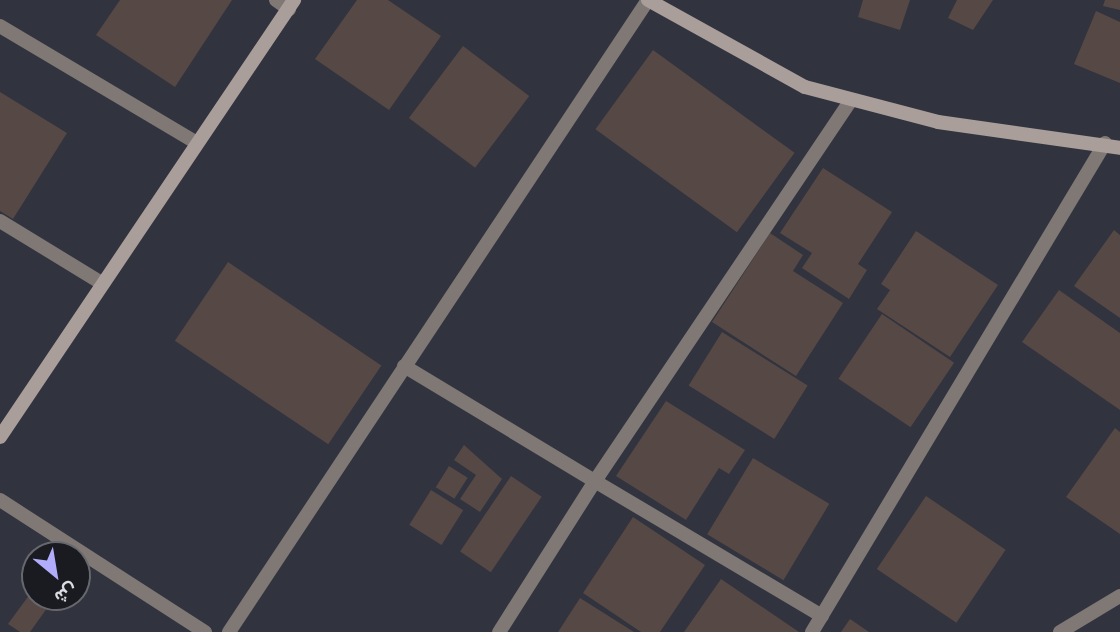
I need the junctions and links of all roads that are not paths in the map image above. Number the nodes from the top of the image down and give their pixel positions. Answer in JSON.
{"nodes":[{"id":1,"x":276,"y":0,"type":"edge"},
{"id":2,"x":648,"y":0,"type":"edge"},
{"id":3,"x":291,"y":4,"type":"edge"},
{"id":4,"x":0,"y":26,"type":"edge"},
{"id":5,"x":851,"y":100,"type":"junction"},
{"id":6,"x":197,"y":143,"type":"junction"},
{"id":7,"x":1105,"y":143,"type":"junction"},
{"id":8,"x":1120,"y":148,"type":"edge"},
{"id":9,"x":0,"y":221,"type":"edge"},
{"id":10,"x":100,"y":282,"type":"junction"},
{"id":11,"x":404,"y":366,"type":"junction"},
{"id":12,"x":0,"y":437,"type":"edge"},
{"id":13,"x":595,"y":481,"type":"junction"},
{"id":14,"x":0,"y":500,"type":"edge"},
{"id":15,"x":1120,"y":596,"type":"edge"},
{"id":16,"x":822,"y":616,"type":"junction"},
{"id":17,"x":205,"y":632,"type":"edge"},
{"id":18,"x":229,"y":632,"type":"edge"},
{"id":19,"x":499,"y":632,"type":"edge"},
{"id":20,"x":812,"y":632,"type":"edge"},
{"id":21,"x":1060,"y":632,"type":"edge"}],
"edges":[{"from":1,"to":3,"type":"street"},
{"from":2,"to":5,"type":"street"},
{"from":2,"to":11,"type":"street"},
{"from":3,"to":6,"type":"street"},
{"from":4,"to":6,"type":"street"},
{"from":5,"to":7,"type":"street"},
{"from":5,"to":13,"type":"street"},
{"from":6,"to":10,"type":"street"},
{"from":7,"to":8,"type":"street"},
{"from":7,"to":16,"type":"street"},
{"from":9,"to":10,"type":"street"},
{"from":10,"to":12,"type":"street"},
{"from":11,"to":13,"type":"street"},
{"from":11,"to":18,"type":"street"},
{"from":13,"to":16,"type":"street"},
{"from":13,"to":19,"type":"street"},
{"from":14,"to":17,"type":"street"},
{"from":15,"to":21,"type":"street"},
{"from":16,"to":20,"type":"street"}]}
